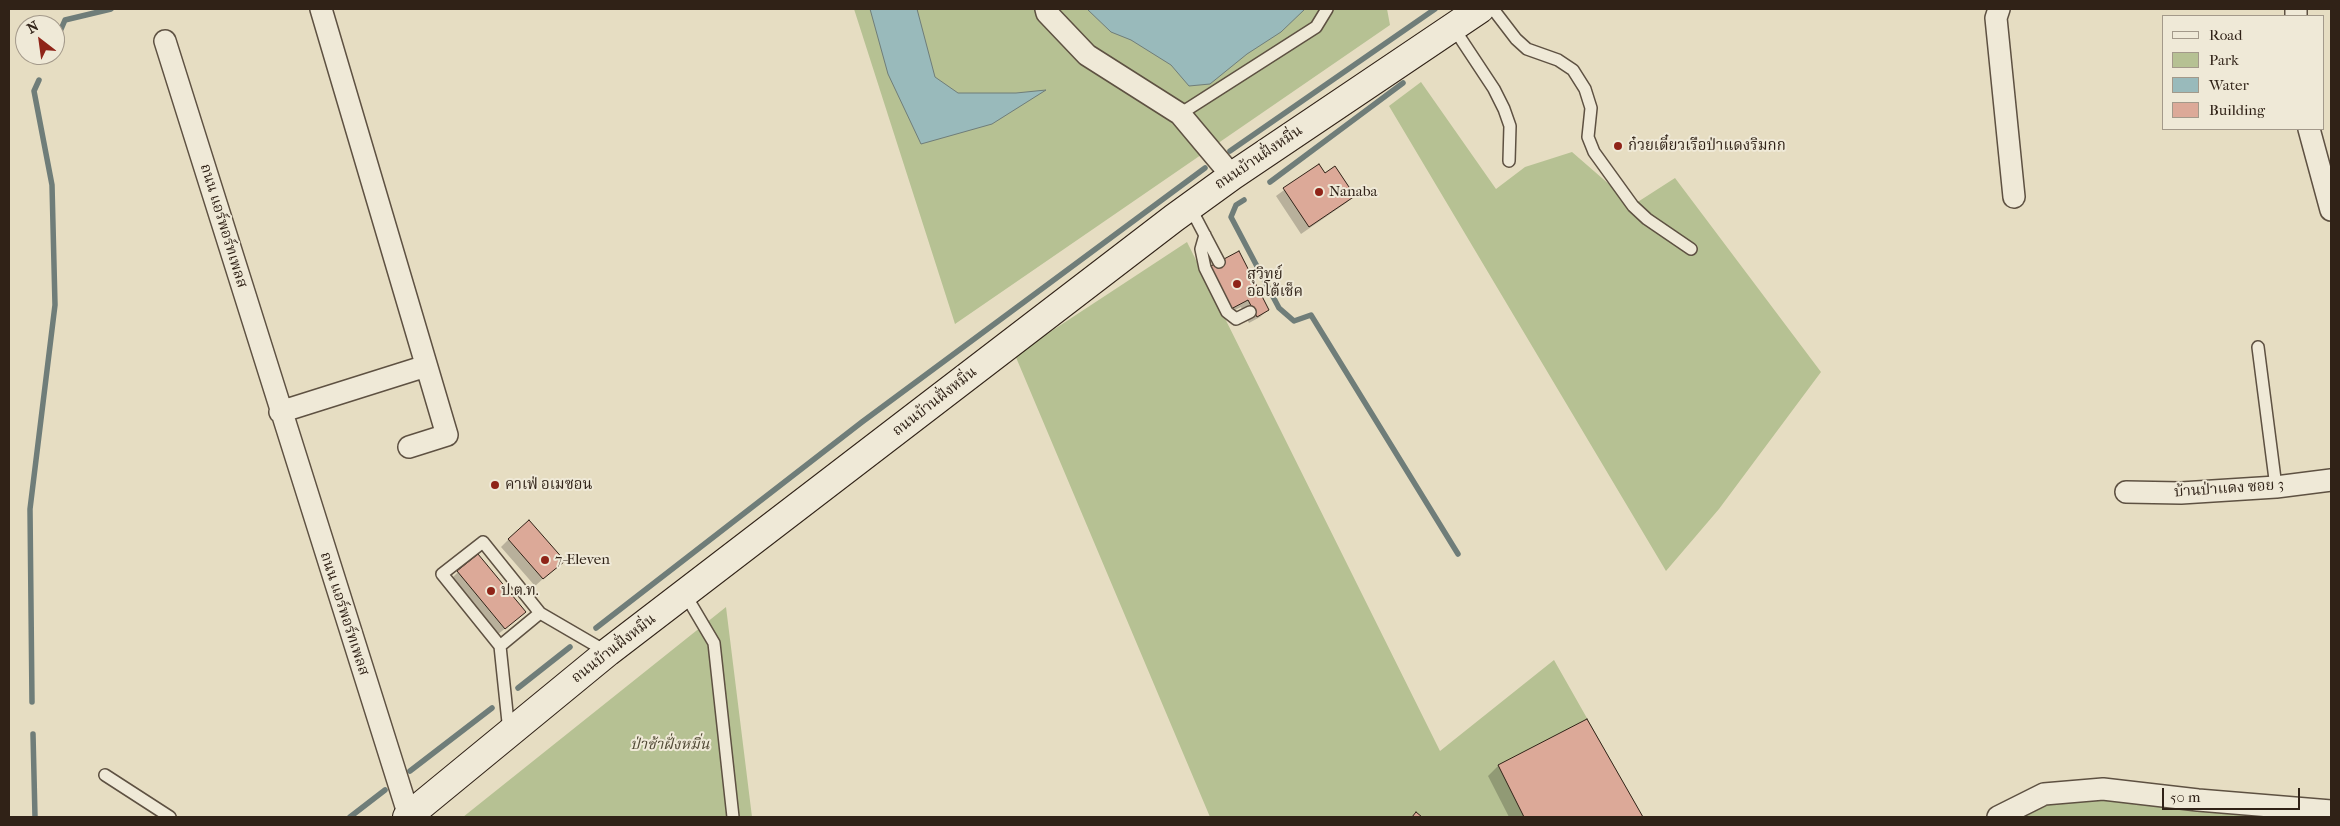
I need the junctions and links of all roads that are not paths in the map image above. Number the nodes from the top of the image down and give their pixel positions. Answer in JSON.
{"nodes":[{"id":1,"x":321,"y":9,"type":"edge"},
{"id":2,"x":1046,"y":9,"type":"edge"},
{"id":3,"x":1327,"y":9,"type":"edge"},
{"id":4,"x":1480,"y":9,"type":"edge"},
{"id":5,"x":1494,"y":9,"type":"edge"},
{"id":6,"x":1999,"y":9,"type":"edge"},
{"id":7,"x":1453,"y":27,"type":"junction"},
{"id":8,"x":165,"y":41,"type":"dead end"},
{"id":9,"x":1180,"y":114,"type":"junction"},
{"id":10,"x":2309,"y":130,"type":"edge"},
{"id":11,"x":1509,"y":161,"type":"dead end"},
{"id":12,"x":1232,"y":176,"type":"junction"},
{"id":13,"x":2014,"y":196,"type":"dead end"},
{"id":14,"x":1190,"y":207,"type":"junction"},
{"id":15,"x":2331,"y":210,"type":"edge"},
{"id":16,"x":1205,"y":235,"type":"junction"},
{"id":17,"x":1690,"y":249,"type":"dead end"},
{"id":18,"x":1219,"y":262,"type":"dead end"},
{"id":19,"x":1250,"y":312,"type":"dead end"},
{"id":20,"x":2258,"y":347,"type":"dead end"},
{"id":21,"x":426,"y":366,"type":"junction"},
{"id":22,"x":280,"y":412,"type":"junction"},
{"id":23,"x":409,"y":447,"type":"dead end"},
{"id":24,"x":2331,"y":480,"type":"edge"},
{"id":25,"x":2276,"y":487,"type":"junction"},
{"id":26,"x":2126,"y":492,"type":"dead end"},
{"id":27,"x":685,"y":594,"type":"junction"},
{"id":28,"x":540,"y":613,"type":"junction"},
{"id":29,"x":500,"y":646,"type":"junction"},
{"id":30,"x":608,"y":652,"type":"junction"},
{"id":31,"x":509,"y":734,"type":"junction"},
{"id":32,"x":105,"y":775,"type":"dead end"},
{"id":33,"x":2331,"y":811,"type":"edge"},
{"id":34,"x":408,"y":816,"type":"edge"},
{"id":35,"x":170,"y":817,"type":"edge"},
{"id":36,"x":733,"y":817,"type":"edge"},
{"id":37,"x":1998,"y":817,"type":"edge"}],
"edges":[{"from":1,"to":21,"type":"street"},
{"from":2,"to":9,"type":"street"},
{"from":3,"to":9,"type":"lane"},
{"from":4,"to":7,"type":"street","name":"ถนนบ้านฝั่งหมิ่น"},
{"from":5,"to":17,"type":"lane"},
{"from":6,"to":13,"type":"street"},
{"from":7,"to":11,"type":"lane"},
{"from":7,"to":12,"type":"street","name":"ถนนบ้านฝั่งหมิ่น"},
{"from":8,"to":22,"type":"street","name":"ถนน แอร์พอร์ทเพลส"},
{"from":9,"to":12,"type":"street"},
{"from":10,"to":15,"type":"street"},
{"from":12,"to":14,"type":"street","name":"ถนนบ้านฝั่งหมิ่น"},
{"from":14,"to":16,"type":"lane"},
{"from":14,"to":27,"type":"street","name":"ถนนบ้านฝั่งหมิ่น"},
{"from":16,"to":18,"type":"lane"},
{"from":16,"to":19,"type":"lane"},
{"from":20,"to":25,"type":"lane"},
{"from":21,"to":22,"type":"street"},
{"from":21,"to":23,"type":"street"},
{"from":22,"to":34,"type":"street","name":"ถนน แอร์พอร์ทเพลส"},
{"from":24,"to":25,"type":"street","name":"บ้านป่าแดง ซอย 3"},
{"from":25,"to":26,"type":"street","name":"บ้านป่าแดง ซอย 3"},
{"from":27,"to":30,"type":"street","name":"ถนนบ้านฝั่งหมิ่น"},
{"from":27,"to":36,"type":"lane"},
{"from":28,"to":29,"type":"lane"},
{"from":28,"to":29,"type":"lane"},
{"from":28,"to":30,"type":"lane"},
{"from":29,"to":31,"type":"lane"},
{"from":30,"to":31,"type":"street","name":"ถนนบ้านฝั่งหมิ่น"},
{"from":31,"to":34,"type":"street","name":"ถนนบ้านฝั่งหมิ่น"},
{"from":32,"to":35,"type":"lane"},
{"from":33,"to":37,"type":"street"}]}
